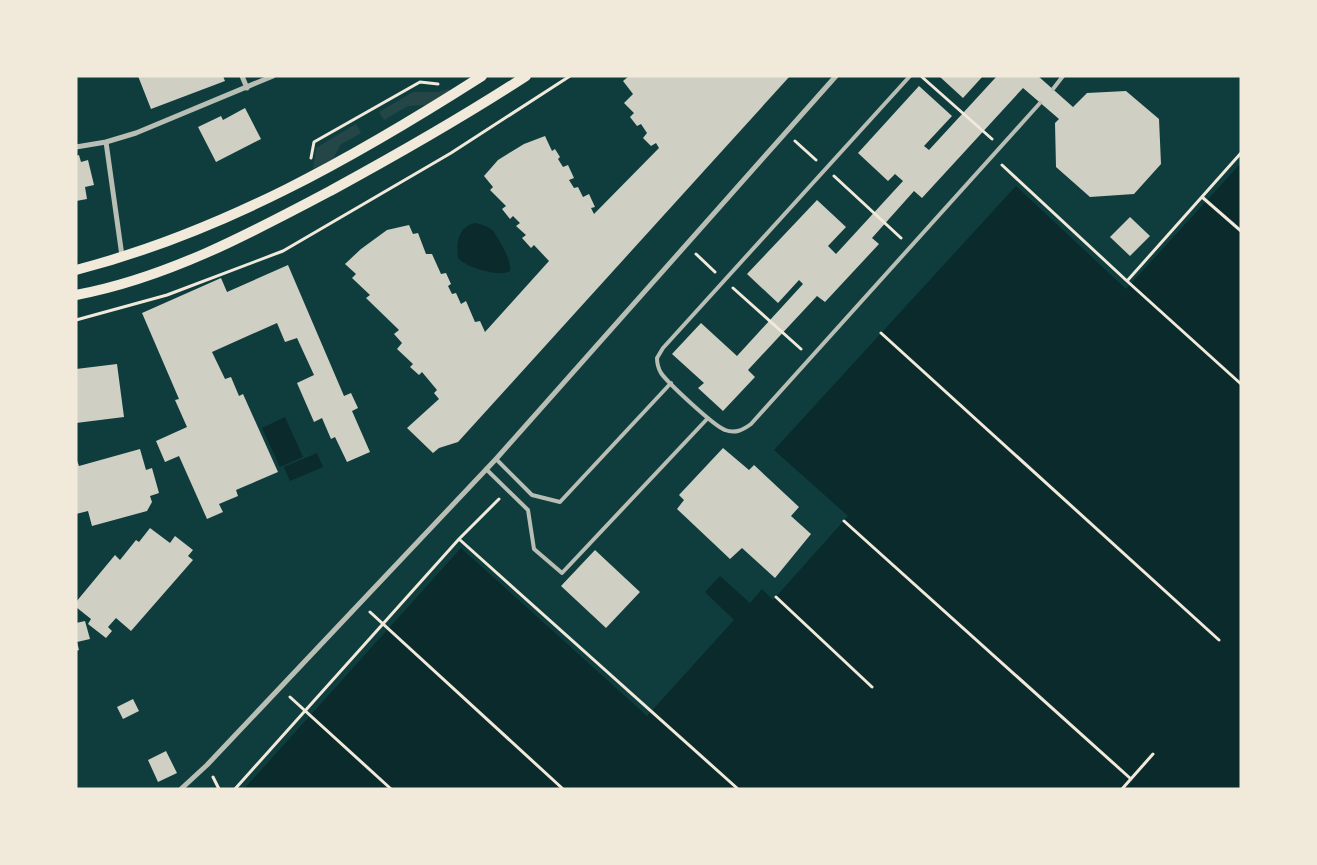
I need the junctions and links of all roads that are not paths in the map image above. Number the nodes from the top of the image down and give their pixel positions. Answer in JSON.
{"nodes":[{"id":1,"x":242,"y":76,"type":"edge"},
{"id":2,"x":273,"y":76,"type":"edge"},
{"id":3,"x":482,"y":76,"type":"edge"},
{"id":4,"x":526,"y":76,"type":"edge"},
{"id":5,"x":836,"y":76,"type":"edge"},
{"id":6,"x":910,"y":76,"type":"edge"},
{"id":7,"x":1063,"y":76,"type":"edge"},
{"id":8,"x":247,"y":88,"type":"junction"},
{"id":9,"x":1053,"y":89,"type":"dead end"},
{"id":10,"x":1040,"y":103,"type":"dead end"},
{"id":11,"x":106,"y":142,"type":"junction"},
{"id":12,"x":76,"y":147,"type":"edge"},
{"id":13,"x":123,"y":258,"type":"junction"},
{"id":14,"x":76,"y":270,"type":"edge"},
{"id":15,"x":76,"y":295,"type":"edge"},
{"id":16,"x":671,"y":383,"type":"junction"},
{"id":17,"x":708,"y":418,"type":"junction"},
{"id":18,"x":496,"y":459,"type":"junction"},
{"id":19,"x":486,"y":469,"type":"junction"},
{"id":20,"x":181,"y":789,"type":"edge"}],
"edges":[{"from":1,"to":8,"type":"street"},
{"from":2,"to":8,"type":"street"},
{"from":3,"to":13,"type":"main road"},
{"from":4,"to":15,"type":"main road"},
{"from":5,"to":18,"type":"street"},
{"from":6,"to":16,"type":"lane"},
{"from":7,"to":9,"type":"lane"},
{"from":8,"to":11,"type":"street"},
{"from":10,"to":17,"type":"lane"},
{"from":11,"to":12,"type":"street"},
{"from":11,"to":13,"type":"street"},
{"from":13,"to":14,"type":"main road"},
{"from":16,"to":17,"type":"lane"},
{"from":16,"to":18,"type":"lane"},
{"from":17,"to":19,"type":"lane"},
{"from":18,"to":19,"type":"street"},
{"from":19,"to":20,"type":"street"}]}
